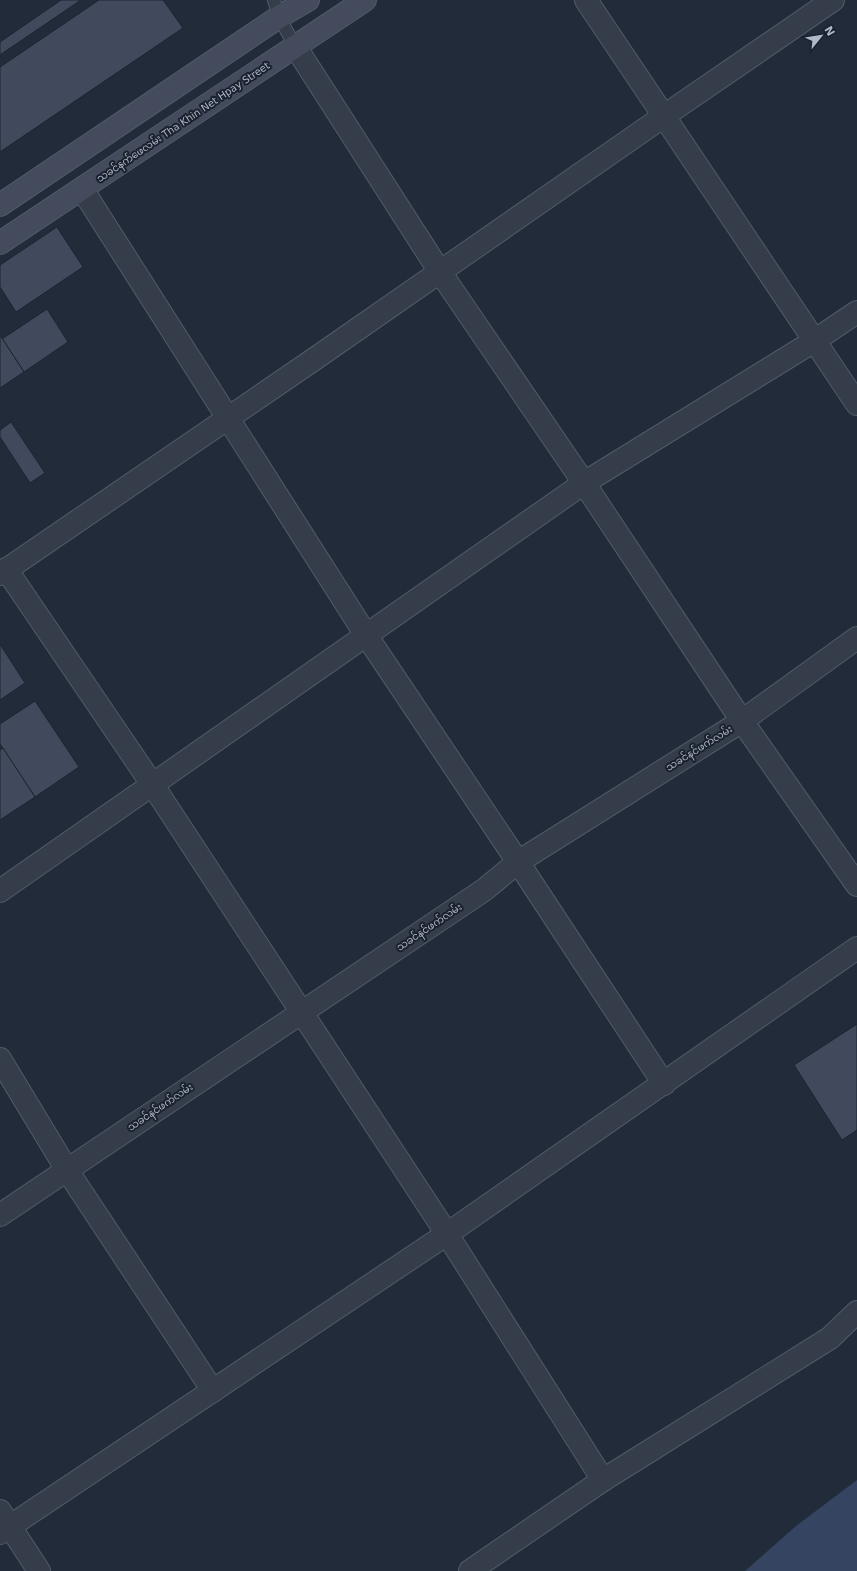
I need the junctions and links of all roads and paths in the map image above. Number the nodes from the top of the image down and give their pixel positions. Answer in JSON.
{"nodes":[{"id":1,"x":308,"y":0,"type":"edge"},
{"id":2,"x":365,"y":0,"type":"edge"},
{"id":3,"x":586,"y":0,"type":"edge"},
{"id":4,"x":833,"y":0,"type":"edge"},
{"id":5,"x":276,"y":9,"type":"edge"},
{"id":6,"x":295,"y":46,"type":"junction"},
{"id":7,"x":664,"y":116,"type":"junction"},
{"id":8,"x":82,"y":189,"type":"junction"},
{"id":9,"x":0,"y":205,"type":"edge"},
{"id":10,"x":0,"y":243,"type":"edge"},
{"id":11,"x":440,"y":272,"type":"junction"},
{"id":12,"x":857,"y":312,"type":"edge"},
{"id":13,"x":814,"y":341,"type":"junction"},
{"id":14,"x":857,"y":404,"type":"edge"},
{"id":15,"x":227,"y":419,"type":"junction"},
{"id":16,"x":584,"y":483,"type":"junction"},
{"id":17,"x":3,"y":571,"type":"edge"},
{"id":18,"x":366,"y":635,"type":"junction"},
{"id":19,"x":857,"y":638,"type":"edge"},
{"id":20,"x":742,"y":721,"type":"junction"},
{"id":21,"x":152,"y":784,"type":"junction"},
{"id":22,"x":518,"y":862,"type":"junction"},
{"id":23,"x":857,"y":885,"type":"edge"},
{"id":24,"x":0,"y":891,"type":"edge"},
{"id":25,"x":857,"y":948,"type":"edge"},
{"id":26,"x":301,"y":1013,"type":"junction"},
{"id":27,"x":0,"y":1059,"type":"edge"},
{"id":28,"x":664,"y":1084,"type":"junction"},
{"id":29,"x":67,"y":1170,"type":"junction"},
{"id":30,"x":0,"y":1215,"type":"edge"},
{"id":31,"x":447,"y":1234,"type":"junction"},
{"id":32,"x":857,"y":1312,"type":"edge"},
{"id":33,"x":213,"y":1391,"type":"junction"},
{"id":34,"x":603,"y":1480,"type":"junction"},
{"id":35,"x":3,"y":1523,"type":"edge"},
{"id":36,"x":39,"y":1571,"type":"edge"},
{"id":37,"x":470,"y":1571,"type":"edge"}],
"edges":[{"from":1,"to":5,"type":"street"},
{"from":2,"to":6,"type":"street","name":"သခင်နက်ဖေလမ်း Tha Khin Net Hpay Street"},
{"from":3,"to":7,"type":"street"},
{"from":4,"to":7,"type":"street"},
{"from":5,"to":6,"type":"lane"},
{"from":5,"to":9,"type":"street"},
{"from":6,"to":8,"type":"street","name":"သခင်နက်ဖေလမ်း Tha Khin Net Hpay Street"},
{"from":6,"to":11,"type":"street"},
{"from":7,"to":11,"type":"street"},
{"from":7,"to":13,"type":"street"},
{"from":8,"to":10,"type":"street","name":"သခင်နက်ဖေလမ်း Tha Khin Net Hpay Street"},
{"from":8,"to":15,"type":"street"},
{"from":11,"to":15,"type":"street"},
{"from":11,"to":16,"type":"street"},
{"from":12,"to":13,"type":"street"},
{"from":13,"to":14,"type":"street"},
{"from":13,"to":16,"type":"street"},
{"from":15,"to":17,"type":"street"},
{"from":15,"to":18,"type":"street"},
{"from":16,"to":18,"type":"street"},
{"from":16,"to":20,"type":"street"},
{"from":17,"to":21,"type":"street"},
{"from":18,"to":21,"type":"street"},
{"from":18,"to":22,"type":"street"},
{"from":19,"to":20,"type":"street","name":"သခင်နင်ဖက်လမ်း"},
{"from":20,"to":22,"type":"street","name":"သခင်နင်ဖက်လမ်း"},
{"from":20,"to":23,"type":"street"},
{"from":21,"to":24,"type":"street"},
{"from":21,"to":26,"type":"street"},
{"from":22,"to":26,"type":"street","name":"သခင်နင်ဖက်လမ်း"},
{"from":22,"to":28,"type":"street"},
{"from":25,"to":28,"type":"street"},
{"from":26,"to":29,"type":"street","name":"သခင်နင်ဖက်လမ်း"},
{"from":26,"to":31,"type":"street"},
{"from":27,"to":29,"type":"street"},
{"from":28,"to":31,"type":"street"},
{"from":29,"to":30,"type":"street","name":"သခင်နင်ဖက်လမ်း"},
{"from":29,"to":33,"type":"street"},
{"from":31,"to":33,"type":"street"},
{"from":31,"to":34,"type":"street"},
{"from":32,"to":34,"type":"street"},
{"from":33,"to":35,"type":"street"},
{"from":34,"to":37,"type":"street"},
{"from":35,"to":36,"type":"street"}]}
